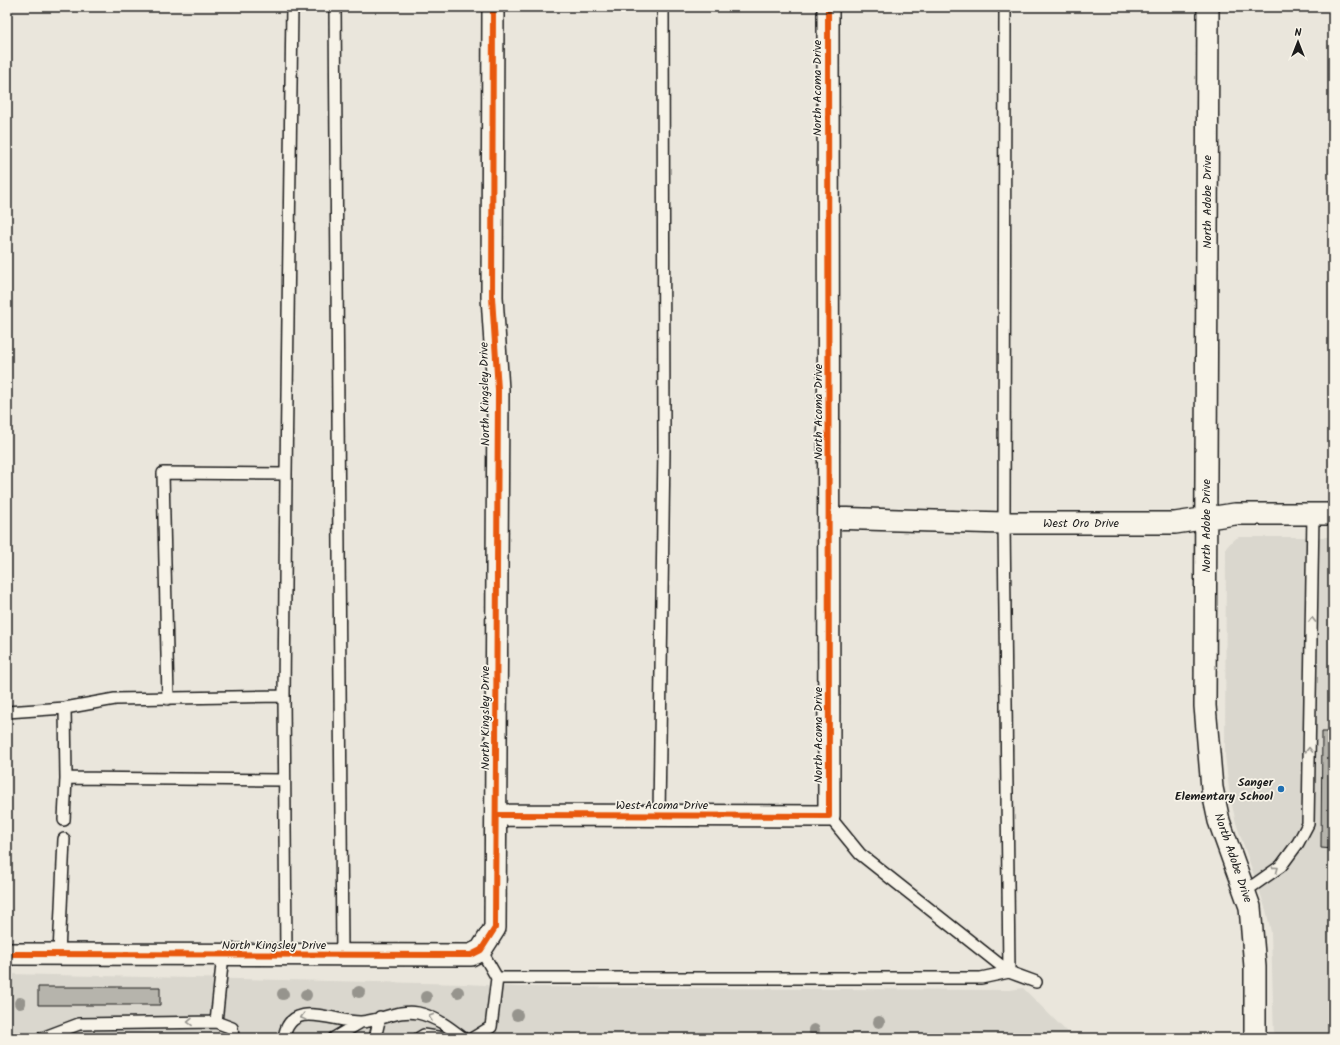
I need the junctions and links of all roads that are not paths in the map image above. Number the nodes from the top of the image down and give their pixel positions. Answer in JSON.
{"nodes":[{"id":1,"x":292,"y":7,"type":"edge"},
{"id":2,"x":336,"y":7,"type":"edge"},
{"id":3,"x":493,"y":7,"type":"edge"},
{"id":4,"x":663,"y":7,"type":"edge"},
{"id":5,"x":828,"y":7,"type":"edge"},
{"id":6,"x":1005,"y":7,"type":"edge"},
{"id":7,"x":1208,"y":7,"type":"edge"},
{"id":8,"x":286,"y":474,"type":"junction"},
{"id":9,"x":1323,"y":514,"type":"edge"},
{"id":10,"x":1206,"y":517,"type":"junction"},
{"id":11,"x":829,"y":518,"type":"junction"},
{"id":12,"x":1004,"y":523,"type":"junction"},
{"id":13,"x":284,"y":696,"type":"junction"},
{"id":14,"x":168,"y":699,"type":"junction"},
{"id":15,"x":65,"y":708,"type":"junction"},
{"id":16,"x":7,"y":712,"type":"edge"},
{"id":17,"x":66,"y":778,"type":"junction"},
{"id":18,"x":284,"y":780,"type":"junction"},
{"id":19,"x":496,"y":815,"type":"junction"},
{"id":20,"x":659,"y":816,"type":"junction"},
{"id":21,"x":829,"y":816,"type":"junction"},
{"id":22,"x":64,"y":820,"type":"dead end"},
{"id":23,"x":64,"y":839,"type":"dead end"},
{"id":24,"x":1244,"y":892,"type":"junction"},
{"id":25,"x":481,"y":950,"type":"junction"},
{"id":26,"x":7,"y":954,"type":"edge"},
{"id":27,"x":59,"y":954,"type":"junction"},
{"id":28,"x":223,"y":955,"type":"junction"},
{"id":29,"x":286,"y":956,"type":"junction"},
{"id":30,"x":342,"y":956,"type":"junction"},
{"id":31,"x":1009,"y":972,"type":"junction"},
{"id":32,"x":497,"y":978,"type":"junction"},
{"id":33,"x":1036,"y":982,"type":"dead end"},
{"id":34,"x":380,"y":1017,"type":"junction"},
{"id":35,"x":216,"y":1022,"type":"junction"},
{"id":36,"x":361,"y":1022,"type":"junction"},
{"id":37,"x":42,"y":1038,"type":"edge"},
{"id":38,"x":232,"y":1038,"type":"edge"},
{"id":39,"x":284,"y":1038,"type":"edge"},
{"id":40,"x":334,"y":1038,"type":"edge"},
{"id":41,"x":375,"y":1038,"type":"edge"},
{"id":42,"x":419,"y":1038,"type":"edge"},
{"id":43,"x":443,"y":1038,"type":"edge"},
{"id":44,"x":463,"y":1038,"type":"edge"},
{"id":45,"x":473,"y":1038,"type":"edge"},
{"id":46,"x":1255,"y":1038,"type":"edge"}],
"edges":[{"from":1,"to":8,"type":"lane"},
{"from":2,"to":30,"type":"lane"},
{"from":3,"to":19,"type":"street","name":"North Kingsley Drive"},
{"from":4,"to":20,"type":"lane"},
{"from":5,"to":11,"type":"street","name":"North Acoma Drive"},
{"from":6,"to":12,"type":"lane"},
{"from":7,"to":10,"type":"street","name":"North Adobe Drive"},
{"from":8,"to":13,"type":"lane"},
{"from":8,"to":14,"type":"lane"},
{"from":9,"to":10,"type":"street","name":"West Oro Drive"},
{"from":24,"to":9,"type":"lane","one_way":true},
{"from":10,"to":12,"type":"street","name":"West Oro Drive"},
{"from":10,"to":24,"type":"street","name":"North Adobe Drive"},
{"from":11,"to":12,"type":"street","name":"West Oro Drive"},
{"from":11,"to":21,"type":"street","name":"North Acoma Drive"},
{"from":12,"to":31,"type":"lane"},
{"from":13,"to":14,"type":"lane"},
{"from":13,"to":18,"type":"lane"},
{"from":14,"to":15,"type":"lane"},
{"from":15,"to":16,"type":"lane"},
{"from":15,"to":17,"type":"lane"},
{"from":17,"to":18,"type":"lane"},
{"from":17,"to":22,"type":"lane"},
{"from":18,"to":29,"type":"lane"},
{"from":19,"to":20,"type":"street","name":"West Acoma Drive"},
{"from":19,"to":25,"type":"street","name":"North Kingsley Drive"},
{"from":20,"to":21,"type":"street","name":"West Acoma Drive"},
{"from":21,"to":31,"type":"lane"},
{"from":23,"to":27,"type":"lane"},
{"from":24,"to":46,"type":"street","name":"North Adobe Drive"},
{"from":25,"to":30,"type":"street","name":"North Kingsley Drive"},
{"from":25,"to":32,"type":"lane"},
{"from":26,"to":27,"type":"street","name":"North Kingsley Drive"},
{"from":27,"to":28,"type":"street","name":"North Kingsley Drive"},
{"from":28,"to":29,"type":"street","name":"North Kingsley Drive"},
{"from":28,"to":35,"type":"lane"},
{"from":29,"to":30,"type":"street","name":"North Kingsley Drive"},
{"from":31,"to":32,"type":"lane"},
{"from":31,"to":33,"type":"lane"},
{"from":32,"to":45,"type":"lane"},
{"from":34,"to":36,"type":"lane"},
{"from":34,"to":41,"type":"lane"},
{"from":44,"to":34,"type":"lane","one_way":true},
{"from":35,"to":37,"type":"lane","one_way":true},
{"from":35,"to":38,"type":"lane"},
{"from":36,"to":39,"type":"lane","one_way":true},
{"from":36,"to":40,"type":"lane"},
{"from":42,"to":43,"type":"lane"}]}
